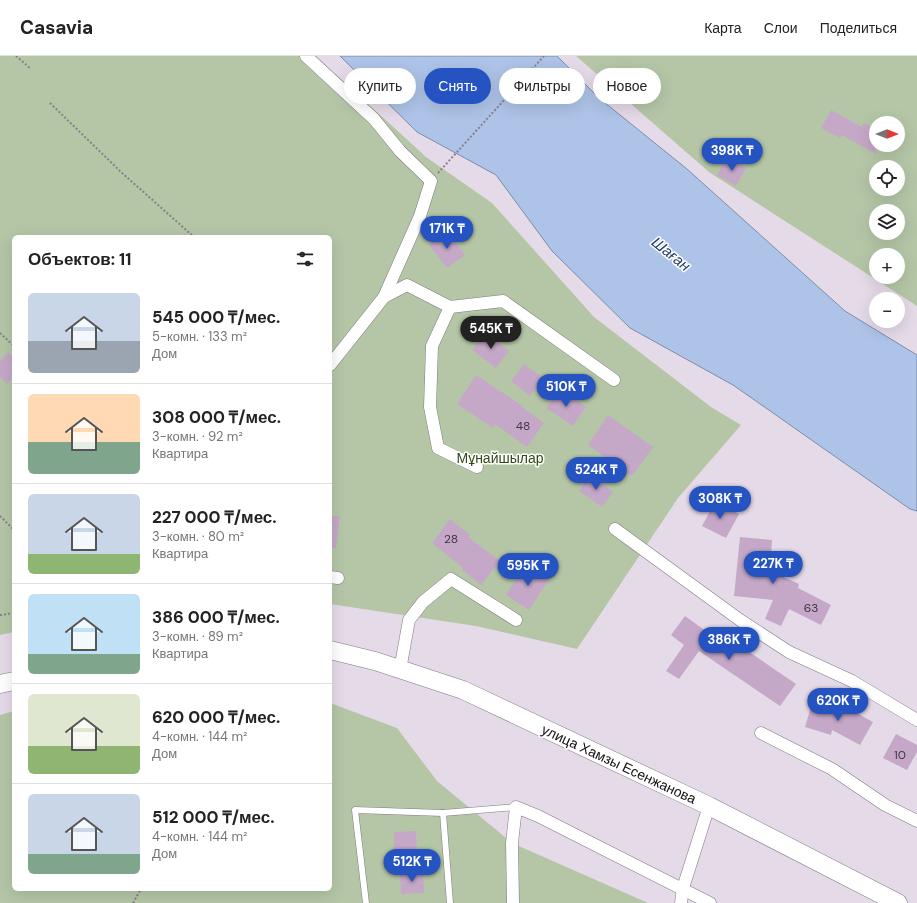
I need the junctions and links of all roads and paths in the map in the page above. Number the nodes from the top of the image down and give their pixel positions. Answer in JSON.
{"nodes":[{"id":1,"x":16,"y":56,"type":"edge"},
{"id":2,"x":306,"y":56,"type":"edge"},
{"id":3,"x":544,"y":56,"type":"edge"},
{"id":4,"x":30,"y":68,"type":"dead end"},
{"id":5,"x":50,"y":104,"type":"dead end"},
{"id":6,"x":431,"y":181,"type":"junction"},
{"id":7,"x":192,"y":235,"type":"edge"},
{"id":8,"x":384,"y":297,"type":"junction"},
{"id":9,"x":450,"y":307,"type":"junction"},
{"id":10,"x":0,"y":333,"type":"edge"},
{"id":11,"x":12,"y":344,"type":"edge"},
{"id":12,"x":332,"y":362,"type":"edge"},
{"id":13,"x":614,"y":380,"type":"dead end"},
{"id":14,"x":477,"y":467,"type":"dead end"},
{"id":15,"x":0,"y":516,"type":"edge"},
{"id":16,"x":12,"y":528,"type":"edge"},
{"id":17,"x":615,"y":529,"type":"dead end"},
{"id":18,"x":0,"y":614,"type":"edge"},
{"id":19,"x":12,"y":614,"type":"edge"},
{"id":20,"x":516,"y":620,"type":"dead end"},
{"id":21,"x":332,"y":650,"type":"edge"},
{"id":22,"x":400,"y":670,"type":"junction"},
{"id":23,"x":12,"y":681,"type":"edge"},
{"id":24,"x":0,"y":684,"type":"edge"},
{"id":25,"x":917,"y":720,"type":"edge"},
{"id":26,"x":761,"y":734,"type":"dead end"},
{"id":27,"x":709,"y":806,"type":"junction"},
{"id":28,"x":516,"y":807,"type":"junction"},
{"id":29,"x":443,"y":813,"type":"junction"},
{"id":30,"x":917,"y":821,"type":"edge"},
{"id":31,"x":683,"y":888,"type":"junction"},
{"id":32,"x":140,"y":891,"type":"edge"},
{"id":33,"x":133,"y":903,"type":"edge"},
{"id":34,"x":366,"y":903,"type":"edge"},
{"id":35,"x":450,"y":903,"type":"edge"},
{"id":36,"x":513,"y":903,"type":"edge"},
{"id":37,"x":681,"y":903,"type":"edge"},
{"id":38,"x":710,"y":903,"type":"edge"},
{"id":39,"x":898,"y":903,"type":"edge"}],
"edges":[{"from":1,"to":4,"type":"path"},
{"from":2,"to":6,"type":"street"},
{"from":3,"to":6,"type":"path"},
{"from":5,"to":7,"type":"path"},
{"from":6,"to":8,"type":"street"},
{"from":8,"to":9,"type":"street"},
{"from":8,"to":12,"type":"street"},
{"from":9,"to":13,"type":"street"},
{"from":9,"to":14,"type":"street"},
{"from":10,"to":11,"type":"path"},
{"from":15,"to":16,"type":"path"},
{"from":17,"to":25,"type":"street"},
{"from":18,"to":19,"type":"path"},
{"from":20,"to":22,"type":"street"},
{"from":21,"to":22,"type":"street","name":"улица Хамзы Есенжанова"},
{"from":22,"to":27,"type":"street","name":"улица Хамзы Есенжанова"},
{"from":23,"to":24,"type":"street"},
{"from":26,"to":30,"type":"street"},
{"from":27,"to":31,"type":"street"},
{"from":27,"to":39,"type":"street","name":"улица Хамзы Есенжанова"},
{"from":28,"to":29,"type":"lane"},
{"from":28,"to":31,"type":"street"},
{"from":28,"to":36,"type":"street"},
{"from":29,"to":34,"type":"lane"},
{"from":29,"to":35,"type":"lane"},
{"from":31,"to":37,"type":"street"},
{"from":31,"to":38,"type":"street"},
{"from":32,"to":33,"type":"path"}]}
